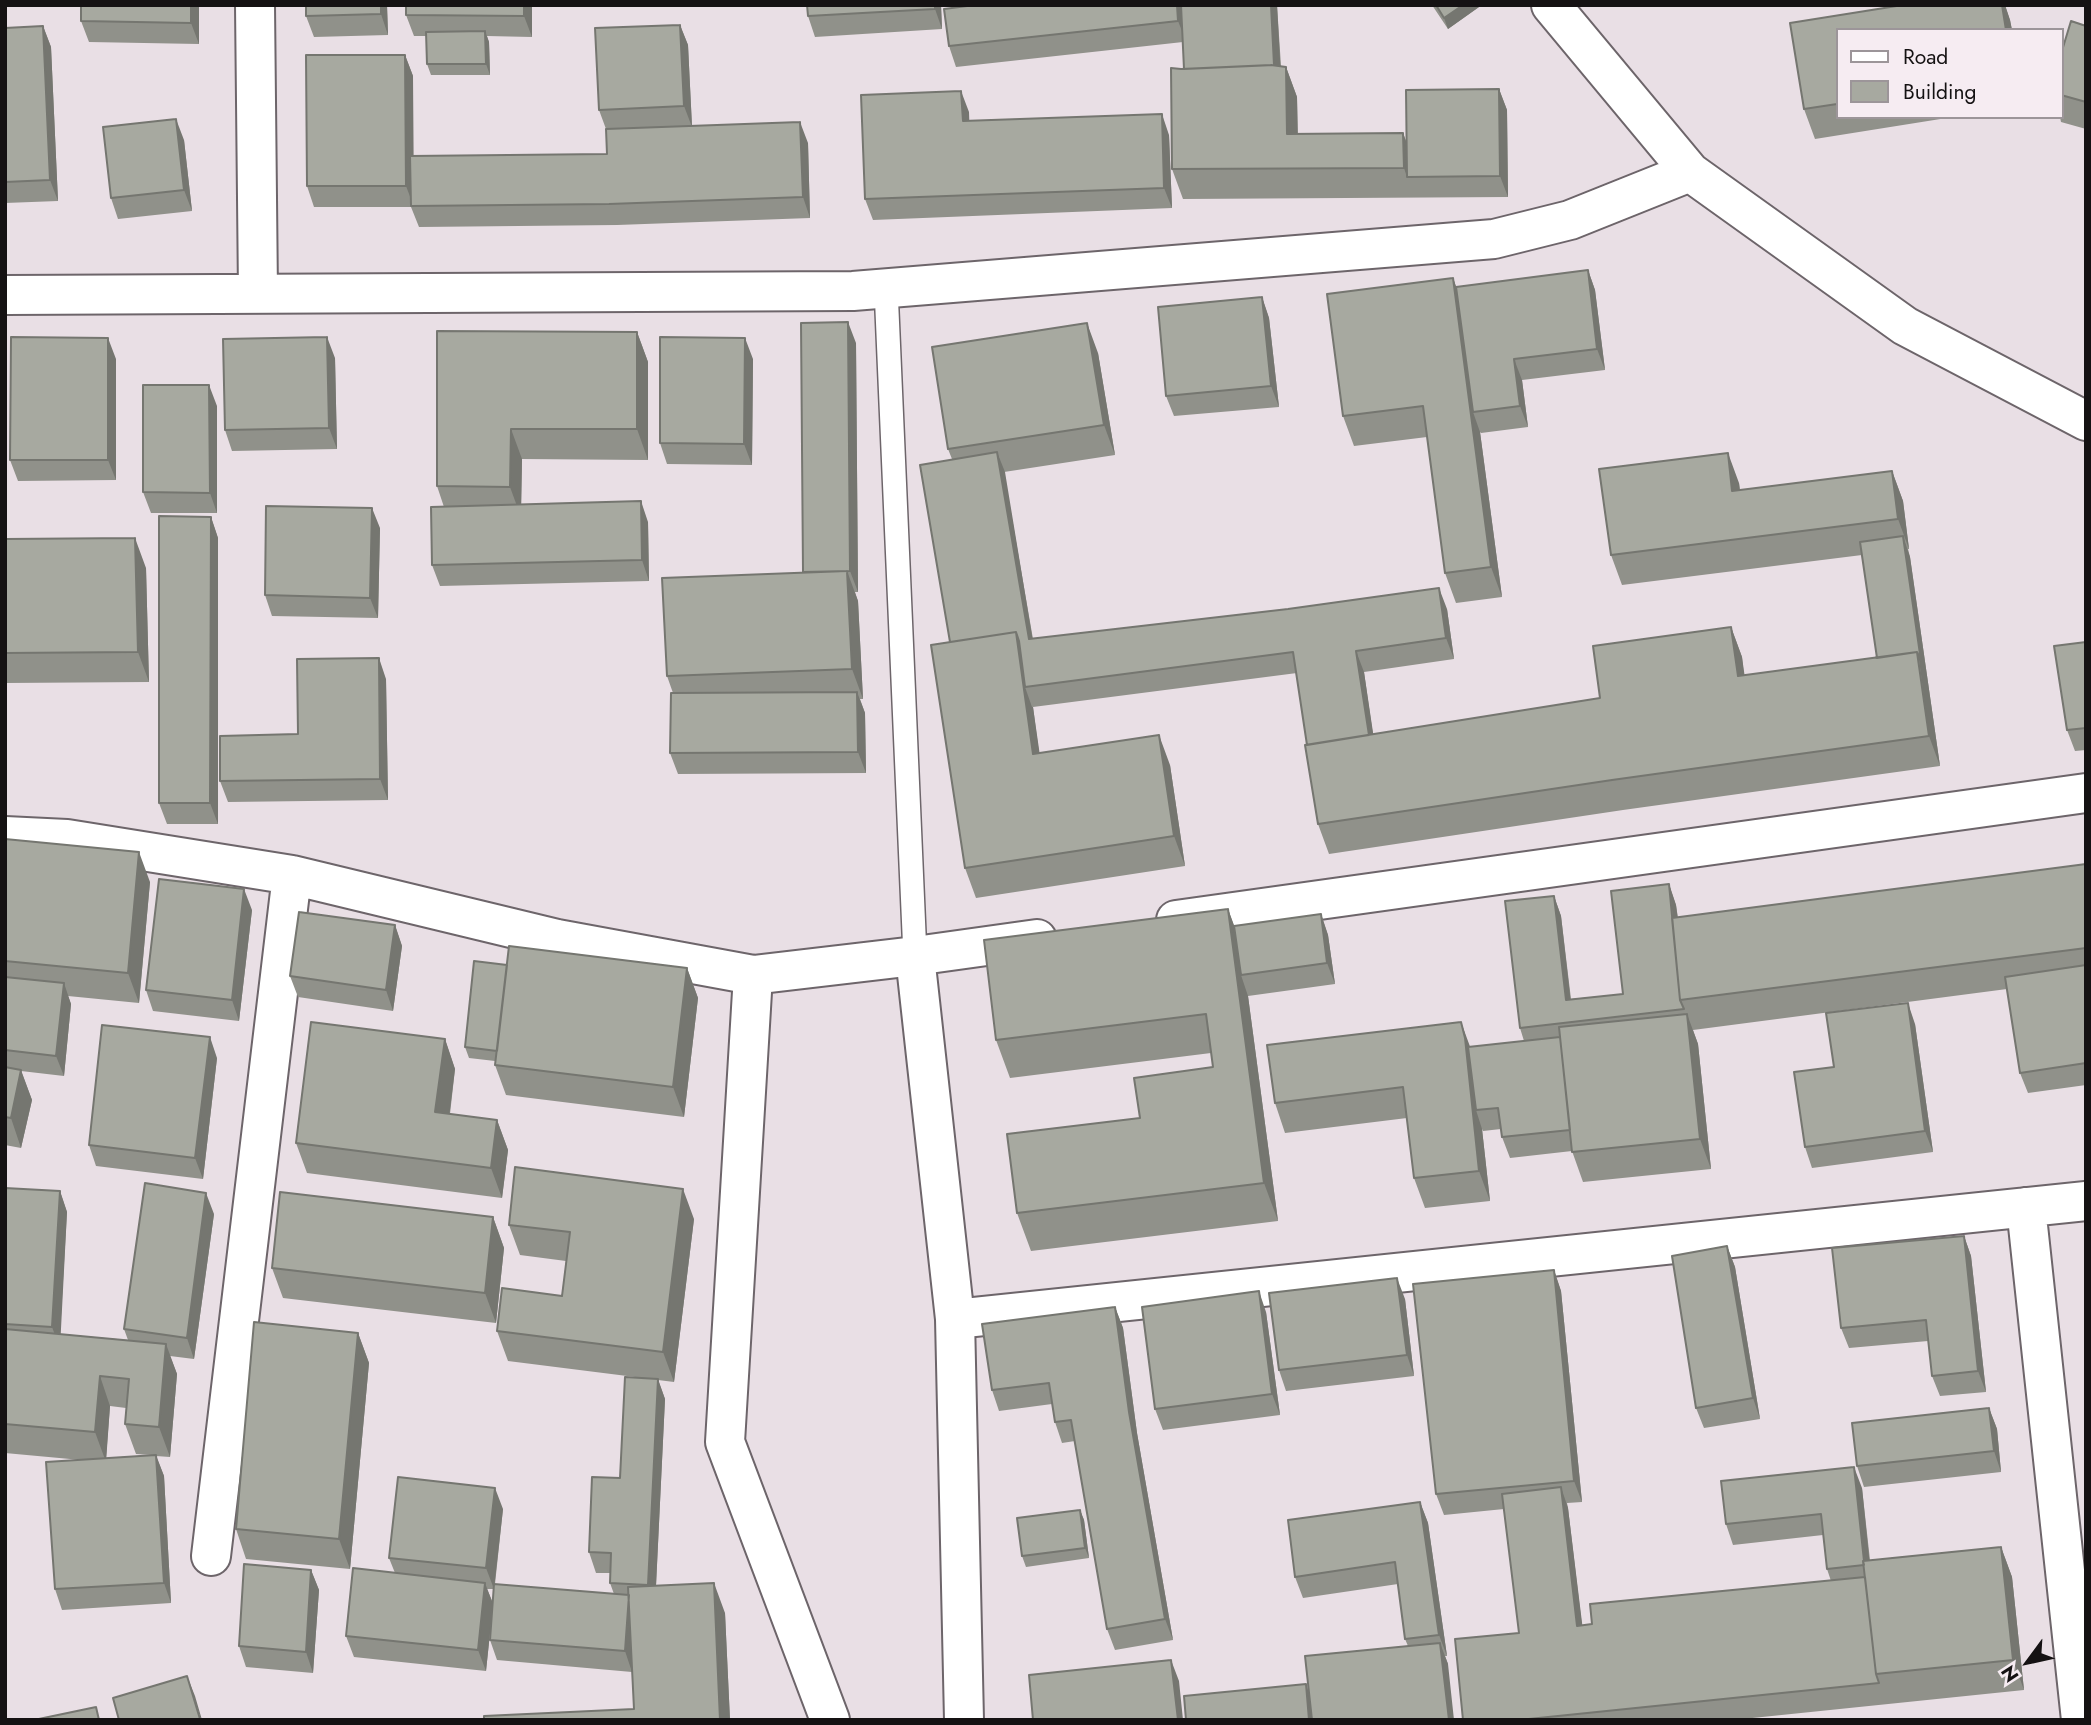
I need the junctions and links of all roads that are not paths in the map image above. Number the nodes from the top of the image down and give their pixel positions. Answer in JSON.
{"nodes":[{"id":1,"x":255,"y":5,"type":"edge"},
{"id":2,"x":1551,"y":5,"type":"edge"},
{"id":3,"x":1690,"y":172,"type":"junction"},
{"id":4,"x":886,"y":288,"type":"junction"},
{"id":5,"x":258,"y":294,"type":"junction"},
{"id":6,"x":5,"y":296,"type":"edge"},
{"id":7,"x":2086,"y":421,"type":"edge"},
{"id":8,"x":2086,"y":793,"type":"edge"},
{"id":9,"x":5,"y":836,"type":"edge"},
{"id":10,"x":292,"y":875,"type":"junction"},
{"id":11,"x":1136,"y":925,"type":"edge"},
{"id":12,"x":1067,"y":935,"type":"edge"},
{"id":13,"x":915,"y":956,"type":"junction"},
{"id":14,"x":753,"y":975,"type":"junction"},
{"id":15,"x":2086,"y":1201,"type":"edge"},
{"id":16,"x":2026,"y":1207,"type":"junction"},
{"id":17,"x":955,"y":1319,"type":"junction"},
{"id":18,"x":211,"y":1556,"type":"dead end"},
{"id":19,"x":830,"y":1720,"type":"edge"},
{"id":20,"x":964,"y":1720,"type":"edge"},
{"id":21,"x":2081,"y":1720,"type":"edge"}],
"edges":[{"from":1,"to":5,"type":"street"},
{"from":2,"to":3,"type":"street"},
{"from":3,"to":4,"type":"street"},
{"from":3,"to":7,"type":"street"},
{"from":4,"to":5,"type":"street"},
{"from":4,"to":13,"type":"lane"},
{"from":5,"to":6,"type":"street"},
{"from":8,"to":11,"type":"street"},
{"from":9,"to":10,"type":"street"},
{"from":10,"to":14,"type":"street"},
{"from":10,"to":18,"type":"street"},
{"from":12,"to":13,"type":"street"},
{"from":13,"to":14,"type":"street"},
{"from":13,"to":17,"type":"street"},
{"from":14,"to":19,"type":"street"},
{"from":15,"to":16,"type":"street"},
{"from":16,"to":17,"type":"street"},
{"from":16,"to":21,"type":"street"},
{"from":17,"to":20,"type":"street"}]}
